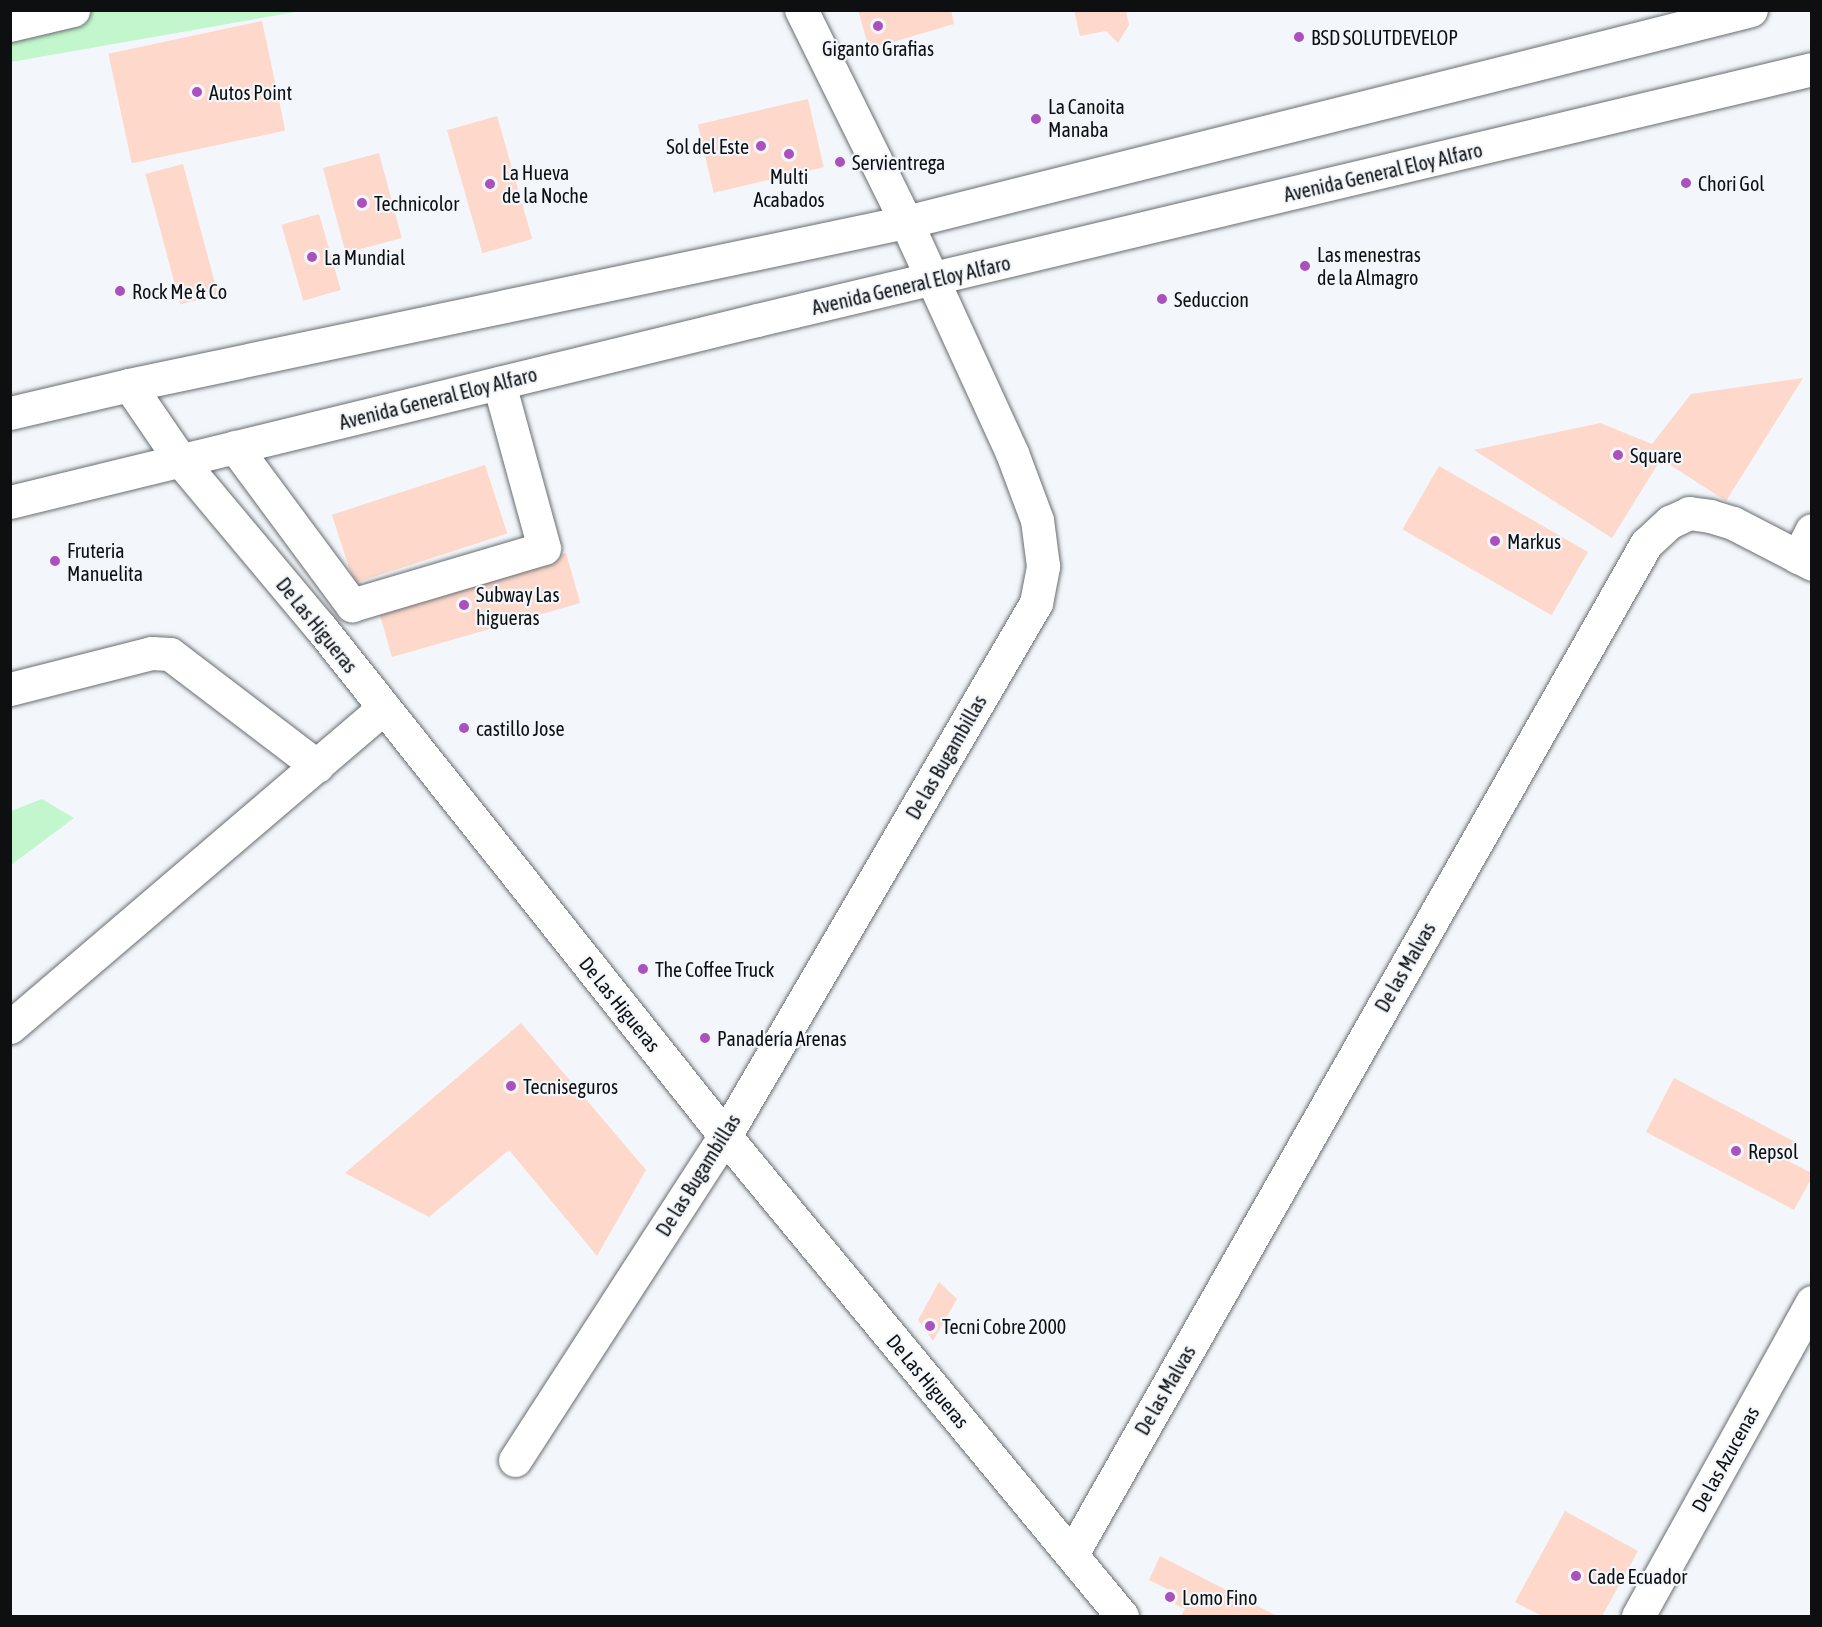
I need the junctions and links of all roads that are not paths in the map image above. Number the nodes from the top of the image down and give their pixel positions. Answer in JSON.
{"nodes":[{"id":1,"x":73,"y":10,"type":"edge"},
{"id":2,"x":801,"y":10,"type":"edge"},
{"id":3,"x":1751,"y":10,"type":"edge"},
{"id":4,"x":29,"y":18,"type":"edge"},
{"id":5,"x":1812,"y":69,"type":"edge"},
{"id":6,"x":906,"y":222,"type":"junction"},
{"id":7,"x":932,"y":280,"type":"junction"},
{"id":8,"x":499,"y":383,"type":"junction"},
{"id":9,"x":129,"y":385,"type":"junction"},
{"id":10,"x":10,"y":413,"type":"edge"},
{"id":11,"x":235,"y":447,"type":"junction"},
{"id":12,"x":181,"y":461,"type":"junction"},
{"id":13,"x":10,"y":502,"type":"edge"},
{"id":14,"x":1807,"y":550,"type":"edge"},
{"id":15,"x":352,"y":605,"type":"junction"},
{"id":16,"x":320,"y":627,"type":"junction"},
{"id":17,"x":10,"y":689,"type":"edge"},
{"id":18,"x":384,"y":708,"type":"junction"},
{"id":19,"x":317,"y":766,"type":"junction"},
{"id":20,"x":10,"y":1027,"type":"edge"},
{"id":21,"x":725,"y":1136,"type":"junction"},
{"id":22,"x":1812,"y":1302,"type":"edge"},
{"id":23,"x":514,"y":1460,"type":"dead end"},
{"id":24,"x":1072,"y":1554,"type":"junction"},
{"id":25,"x":1122,"y":1617,"type":"edge"},
{"id":26,"x":1638,"y":1617,"type":"edge"}],
"edges":[{"from":1,"to":4,"type":"street"},
{"from":2,"to":6,"type":"street","name":"De las Bugambillas"},
{"from":3,"to":6,"type":"street"},
{"from":5,"to":7,"type":"street","name":"Avenida General Eloy Alfaro"},
{"from":6,"to":7,"type":"street","name":"De las Bugambillas"},
{"from":6,"to":9,"type":"street"},
{"from":7,"to":8,"type":"street","name":"Avenida General Eloy Alfaro"},
{"from":7,"to":21,"type":"street","name":"De las Bugambillas"},
{"from":8,"to":11,"type":"street","name":"Avenida General Eloy Alfaro"},
{"from":8,"to":15,"type":"street"},
{"from":9,"to":10,"type":"street"},
{"from":9,"to":12,"type":"street","name":"De Las Higueras"},
{"from":11,"to":12,"type":"street","name":"Avenida General Eloy Alfaro"},
{"from":11,"to":15,"type":"street"},
{"from":12,"to":13,"type":"street","name":"Avenida General Eloy Alfaro"},
{"from":12,"to":16,"type":"street","name":"De Las Higueras"},
{"from":14,"to":24,"type":"street","name":"De las Malvas"},
{"from":15,"to":16,"type":"street"},
{"from":16,"to":18,"type":"street","name":"De Las Higueras"},
{"from":17,"to":19,"type":"street"},
{"from":18,"to":19,"type":"street"},
{"from":18,"to":21,"type":"street","name":"De Las Higueras"},
{"from":19,"to":20,"type":"street"},
{"from":21,"to":23,"type":"street","name":"De las Bugambillas"},
{"from":21,"to":24,"type":"street","name":"De Las Higueras"},
{"from":22,"to":26,"type":"street","name":"De las Azucenas"},
{"from":24,"to":25,"type":"street","name":"De Las Higueras"}]}
